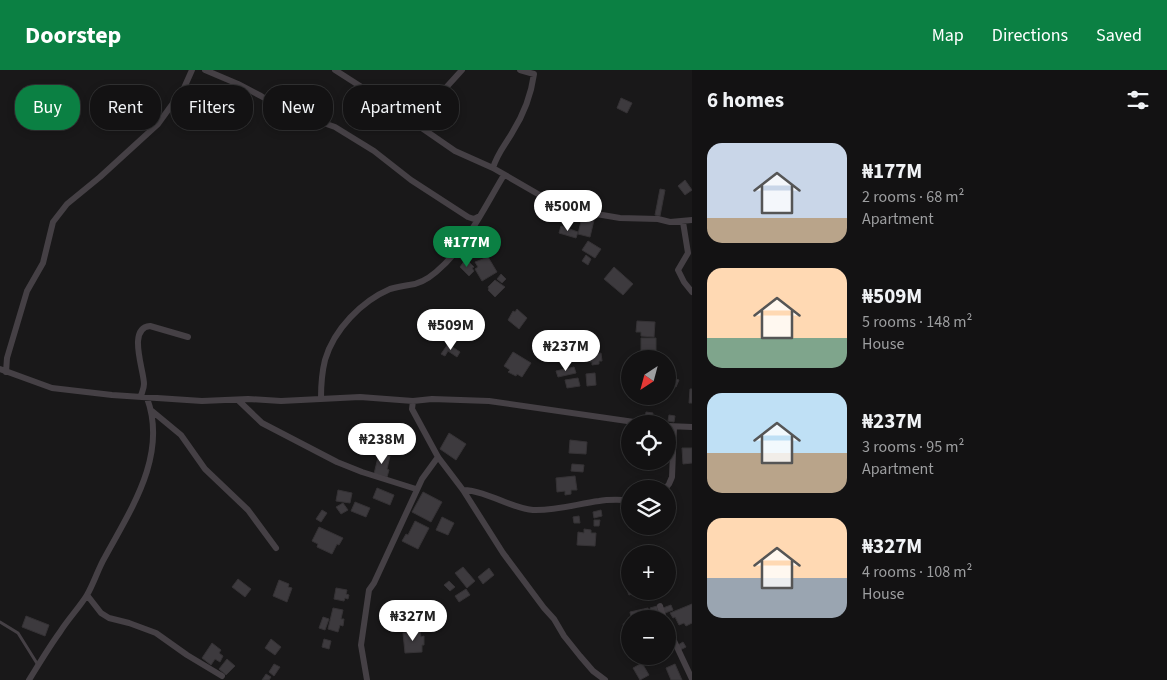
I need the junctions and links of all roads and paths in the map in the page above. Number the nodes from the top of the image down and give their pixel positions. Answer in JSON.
{"nodes":[{"id":1,"x":192,"y":70,"type":"edge"},
{"id":2,"x":205,"y":70,"type":"edge"},
{"id":3,"x":334,"y":70,"type":"edge"},
{"id":4,"x":462,"y":70,"type":"edge"},
{"id":5,"x":520,"y":70,"type":"edge"},
{"id":6,"x":358,"y":85,"type":"edge"},
{"id":7,"x":448,"y":85,"type":"edge"},
{"id":8,"x":423,"y":130,"type":"edge"},
{"id":9,"x":493,"y":168,"type":"junction"},
{"id":10,"x":504,"y":175,"type":"junction"},
{"id":11,"x":478,"y":218,"type":"junction"},
{"id":12,"x":692,"y":220,"type":"edge"},
{"id":13,"x":683,"y":222,"type":"junction"},
{"id":14,"x":692,"y":292,"type":"edge"},
{"id":15,"x":188,"y":337,"type":"dead end"},
{"id":16,"x":3,"y":371,"type":"edge"},
{"id":17,"x":144,"y":397,"type":"junction"},
{"id":18,"x":321,"y":398,"type":"junction"},
{"id":19,"x":238,"y":400,"type":"junction"},
{"id":20,"x":413,"y":401,"type":"junction"},
{"id":21,"x":152,"y":411,"type":"junction"},
{"id":22,"x":621,"y":420,"type":"edge"},
{"id":23,"x":676,"y":427,"type":"edge"},
{"id":24,"x":692,"y":427,"type":"edge"},
{"id":25,"x":438,"y":457,"type":"junction"},
{"id":26,"x":416,"y":489,"type":"junction"},
{"id":27,"x":463,"y":490,"type":"junction"},
{"id":28,"x":621,"y":500,"type":"edge"},
{"id":29,"x":276,"y":548,"type":"dead end"},
{"id":30,"x":87,"y":595,"type":"junction"},
{"id":31,"x":660,"y":606,"type":"dead end"},
{"id":32,"x":661,"y":610,"type":"edge"},
{"id":33,"x":0,"y":622,"type":"edge"},
{"id":34,"x":676,"y":645,"type":"edge"},
{"id":35,"x":38,"y":666,"type":"junction"},
{"id":36,"x":222,"y":676,"type":"dead end"},
{"id":37,"x":692,"y":679,"type":"edge"},
{"id":38,"x":29,"y":680,"type":"edge"},
{"id":39,"x":367,"y":680,"type":"edge"},
{"id":40,"x":605,"y":680,"type":"edge"}],
"edges":[{"from":1,"to":16,"type":"street"},
{"from":2,"to":11,"type":"street"},
{"from":3,"to":6,"type":"street"},
{"from":4,"to":7,"type":"street"},
{"from":5,"to":9,"type":"street"},
{"from":8,"to":9,"type":"street"},
{"from":9,"to":10,"type":"street"},
{"from":10,"to":11,"type":"street"},
{"from":10,"to":13,"type":"street"},
{"from":11,"to":18,"type":"street"},
{"from":12,"to":13,"type":"street"},
{"from":13,"to":14,"type":"street"},
{"from":15,"to":17,"type":"street"},
{"from":16,"to":17,"type":"street"},
{"from":17,"to":19,"type":"street"},
{"from":17,"to":21,"type":"street"},
{"from":18,"to":19,"type":"street"},
{"from":18,"to":20,"type":"street"},
{"from":19,"to":26,"type":"street"},
{"from":20,"to":22,"type":"street"},
{"from":20,"to":25,"type":"street"},
{"from":21,"to":29,"type":"street"},
{"from":21,"to":30,"type":"street"},
{"from":23,"to":24,"type":"street"},
{"from":25,"to":26,"type":"street"},
{"from":25,"to":27,"type":"street"},
{"from":26,"to":39,"type":"street"},
{"from":27,"to":28,"type":"street"},
{"from":27,"to":40,"type":"street"},
{"from":30,"to":35,"type":"street"},
{"from":30,"to":36,"type":"street"},
{"from":31,"to":32,"type":"street"},
{"from":33,"to":35,"type":"lane"},
{"from":34,"to":37,"type":"street"},
{"from":35,"to":38,"type":"street"}]}
